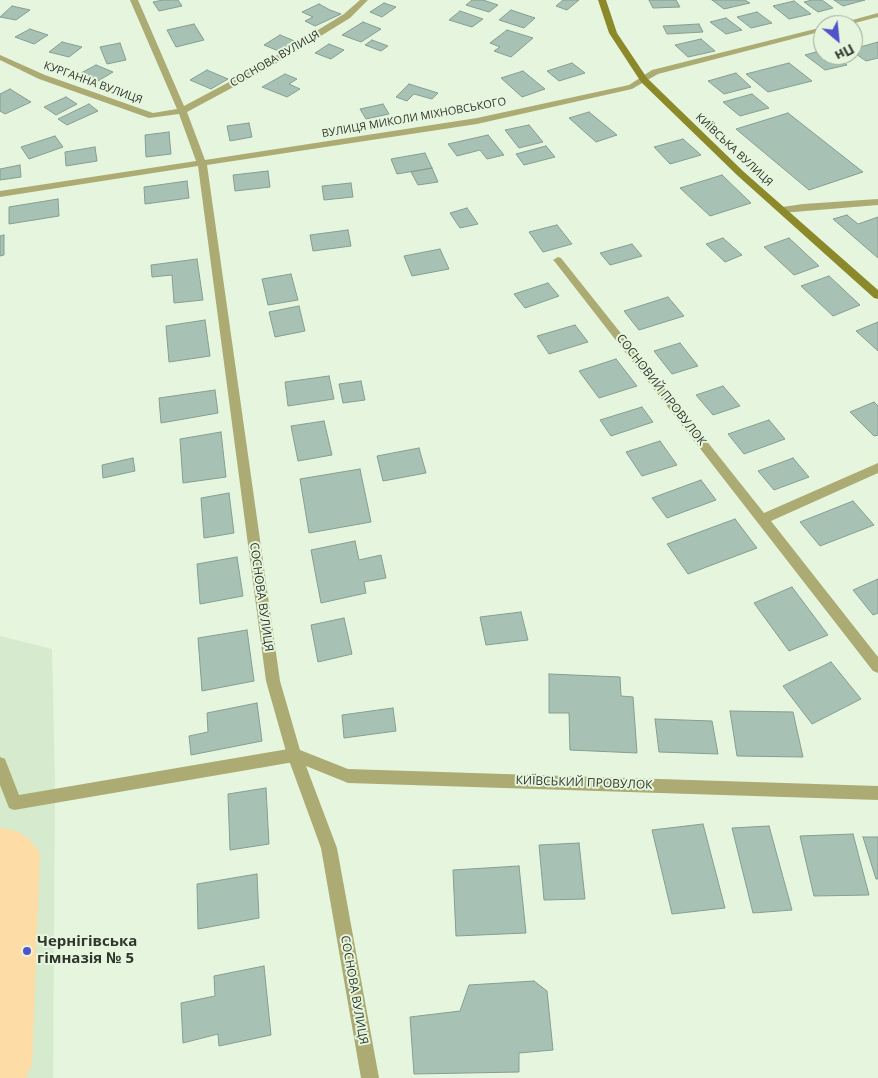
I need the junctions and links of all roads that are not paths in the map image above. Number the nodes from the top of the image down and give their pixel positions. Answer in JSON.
{"nodes":[{"id":1,"x":134,"y":0,"type":"edge"},
{"id":2,"x":364,"y":0,"type":"edge"},
{"id":3,"x":602,"y":0,"type":"edge"},
{"id":4,"x":878,"y":15,"type":"edge"},
{"id":5,"x":863,"y":19,"type":"edge"},
{"id":6,"x":813,"y":32,"type":"edge"},
{"id":7,"x":0,"y":57,"type":"edge"},
{"id":8,"x":644,"y":80,"type":"junction"},
{"id":9,"x":182,"y":111,"type":"junction"},
{"id":10,"x":202,"y":164,"type":"junction"},
{"id":11,"x":0,"y":194,"type":"edge"},
{"id":12,"x":878,"y":202,"type":"edge"},
{"id":13,"x":782,"y":210,"type":"junction"},
{"id":14,"x":558,"y":260,"type":"dead end"},
{"id":15,"x":878,"y":296,"type":"edge"},
{"id":16,"x":878,"y":468,"type":"edge"},
{"id":17,"x":763,"y":519,"type":"junction"},
{"id":18,"x":878,"y":667,"type":"edge"},
{"id":19,"x":294,"y":755,"type":"junction"},
{"id":20,"x":0,"y":764,"type":"edge"},
{"id":21,"x":878,"y":793,"type":"edge"},
{"id":22,"x":370,"y":1078,"type":"edge"}],
"edges":[{"from":1,"to":9,"type":"street","name":"СОСНОВА ВУЛИЦЯ"},
{"from":2,"to":9,"type":"street","name":"СОСНОВА ВУЛИЦЯ"},
{"from":3,"to":8,"type":"main road","name":"КИЇВСЬКА ВУЛИЦЯ"},
{"from":4,"to":5,"type":"street"},
{"from":6,"to":8,"type":"street","name":"ВУЛИЦЯ МИКОЛИ МІХНОВСЬКОГО"},
{"from":7,"to":9,"type":"street","name":"КУРГАННА ВУЛИЦЯ"},
{"from":8,"to":10,"type":"street","name":"ВУЛИЦЯ МИКОЛИ МІХНОВСЬКОГО"},
{"from":8,"to":13,"type":"main road","name":"КИЇВСЬКА ВУЛИЦЯ"},
{"from":9,"to":10,"type":"street","name":"СОСНОВА ВУЛИЦЯ"},
{"from":10,"to":11,"type":"street","name":"ВУЛИЦЯ МИКОЛИ МІХНОВСЬКОГО"},
{"from":10,"to":19,"type":"street","name":"СОСНОВА ВУЛИЦЯ"},
{"from":12,"to":13,"type":"street"},
{"from":13,"to":15,"type":"main road","name":"КИЇВСЬКА ВУЛИЦЯ"},
{"from":14,"to":17,"type":"street","name":"СОСНОВИЙ ПРОВУЛОК"},
{"from":16,"to":17,"type":"street"},
{"from":17,"to":18,"type":"street","name":"СОСНОВИЙ ПРОВУЛОК"},
{"from":19,"to":20,"type":"street"},
{"from":19,"to":21,"type":"street","name":"КИЇВСЬКИЙ ПРОВУЛОК"},
{"from":19,"to":22,"type":"street","name":"СОСНОВА ВУЛИЦЯ"}]}
